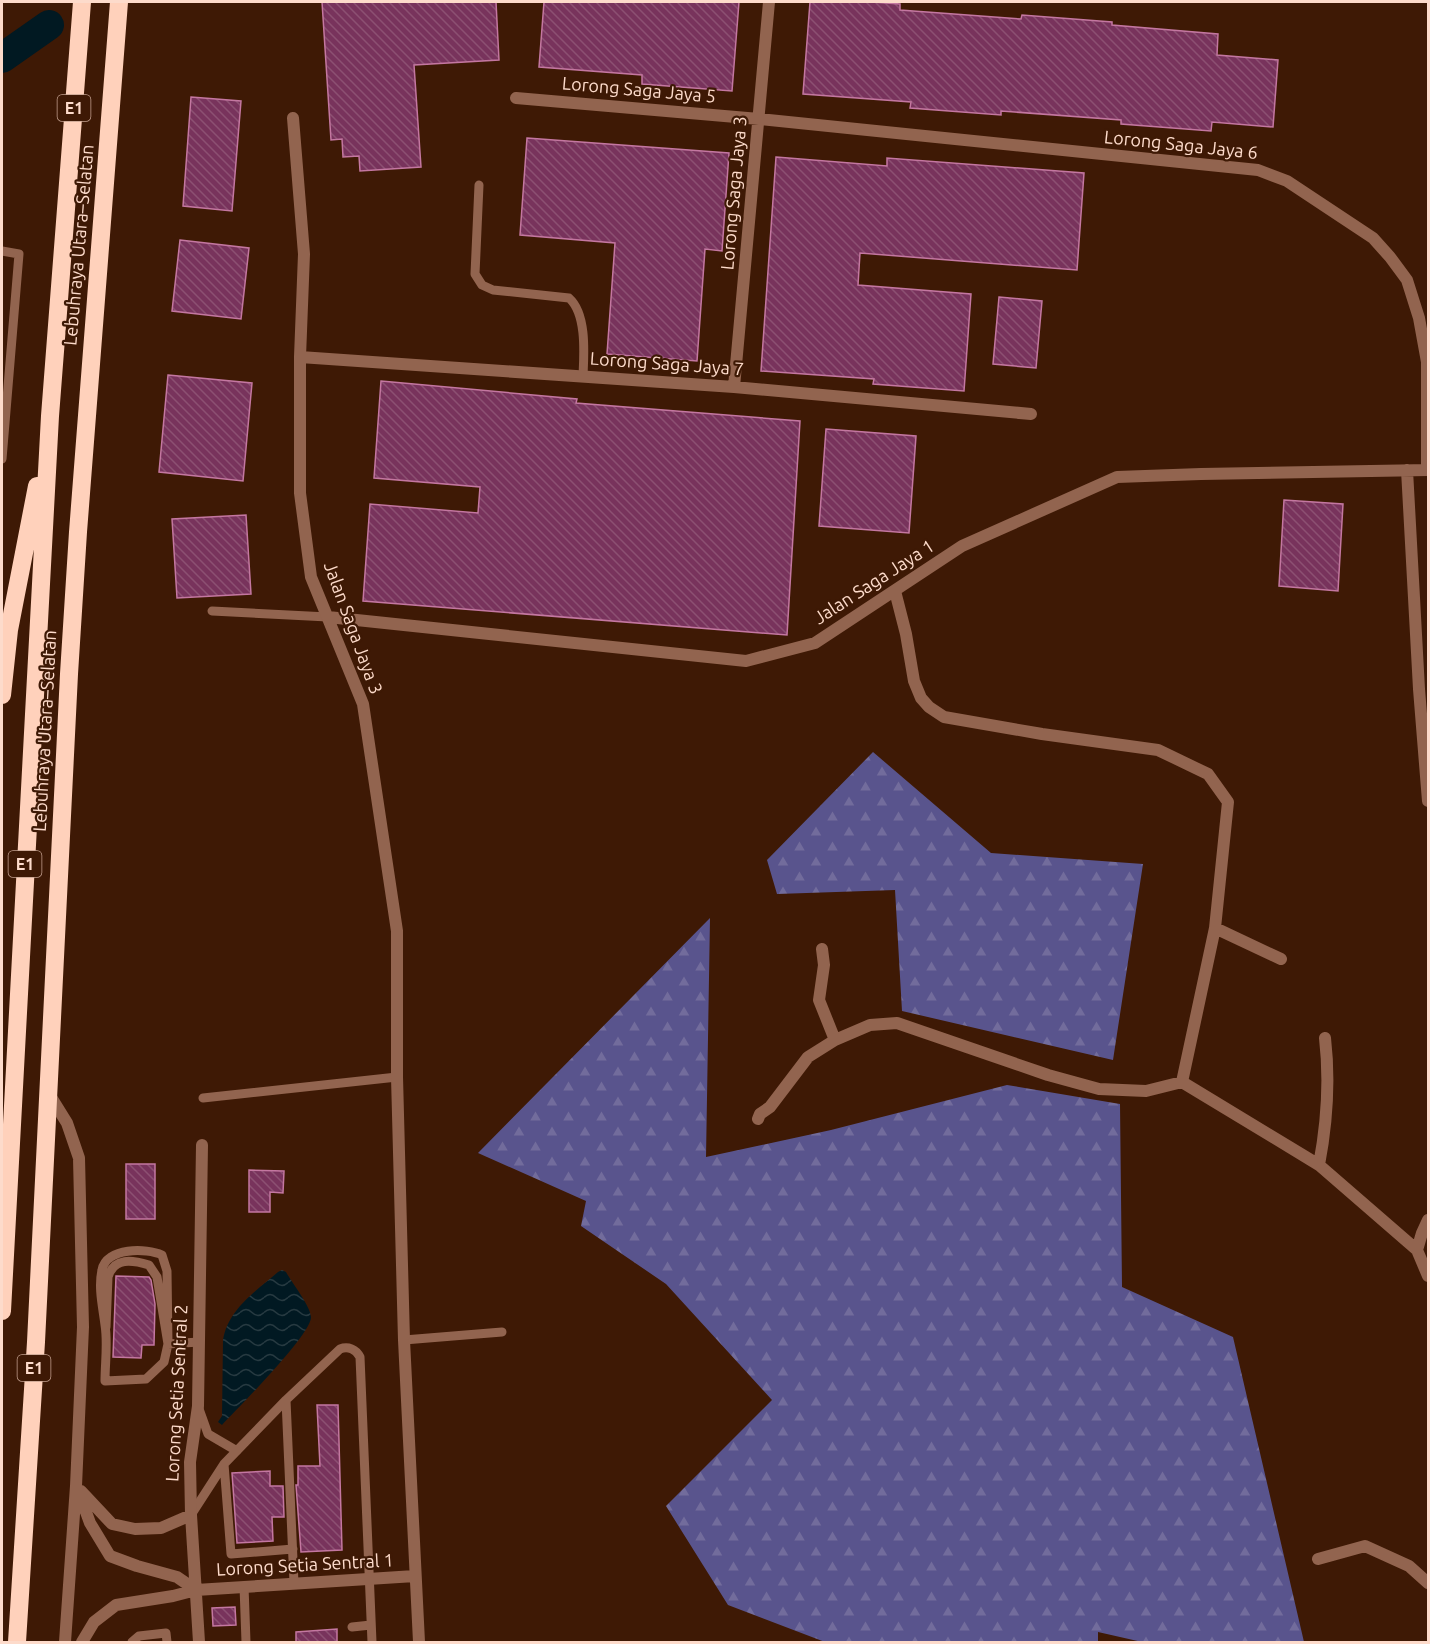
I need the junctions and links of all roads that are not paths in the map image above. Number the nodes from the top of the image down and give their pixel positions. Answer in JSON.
{"nodes":[{"id":1,"x":82,"y":2,"type":"edge"},
{"id":2,"x":119,"y":2,"type":"edge"},
{"id":3,"x":769,"y":2,"type":"edge"},
{"id":4,"x":516,"y":98,"type":"dead end"},
{"id":5,"x":293,"y":118,"type":"dead end"},
{"id":6,"x":759,"y":119,"type":"junction"},
{"id":7,"x":479,"y":184,"type":"dead end"},
{"id":8,"x":2,"y":251,"type":"edge"},
{"id":9,"x":300,"y":357,"type":"junction"},
{"id":10,"x":583,"y":376,"type":"junction"},
{"id":11,"x":734,"y":387,"type":"junction"},
{"id":12,"x":1032,"y":414,"type":"dead end"},
{"id":13,"x":50,"y":416,"type":"junction"},
{"id":14,"x":2,"y":459,"type":"edge"},
{"id":15,"x":1407,"y":470,"type":"junction"},
{"id":16,"x":1428,"y":470,"type":"edge"},
{"id":17,"x":895,"y":591,"type":"junction"},
{"id":18,"x":212,"y":611,"type":"dead end"},
{"id":19,"x":328,"y":617,"type":"junction"},
{"id":20,"x":1424,"y":689,"type":"edge"},
{"id":21,"x":2,"y":695,"type":"edge"},
{"id":22,"x":1428,"y":801,"type":"edge"},
{"id":23,"x":1215,"y":928,"type":"junction"},
{"id":24,"x":822,"y":949,"type":"dead end"},
{"id":25,"x":1281,"y":959,"type":"dead end"},
{"id":26,"x":1325,"y":1038,"type":"dead end"},
{"id":27,"x":835,"y":1040,"type":"junction"},
{"id":28,"x":397,"y":1077,"type":"junction"},
{"id":29,"x":1182,"y":1082,"type":"junction"},
{"id":30,"x":49,"y":1094,"type":"junction"},
{"id":31,"x":204,"y":1098,"type":"dead end"},
{"id":32,"x":758,"y":1119,"type":"dead end"},
{"id":33,"x":201,"y":1145,"type":"dead end"},
{"id":34,"x":1319,"y":1166,"type":"junction"},
{"id":35,"x":1428,"y":1220,"type":"edge"},
{"id":36,"x":1428,"y":1243,"type":"edge"},
{"id":37,"x":1417,"y":1250,"type":"junction"},
{"id":38,"x":1428,"y":1276,"type":"edge"},
{"id":39,"x":2,"y":1311,"type":"edge"},
{"id":40,"x":106,"y":1327,"type":"junction"},
{"id":41,"x":502,"y":1332,"type":"dead end"},
{"id":42,"x":404,"y":1340,"type":"junction"},
{"id":43,"x":199,"y":1342,"type":"junction"},
{"id":44,"x":168,"y":1344,"type":"junction"},
{"id":45,"x":286,"y":1400,"type":"junction"},
{"id":46,"x":198,"y":1406,"type":"junction"},
{"id":47,"x":237,"y":1450,"type":"junction"},
{"id":48,"x":224,"y":1464,"type":"junction"},
{"id":49,"x":76,"y":1486,"type":"junction"},
{"id":50,"x":191,"y":1515,"type":"junction"},
{"id":51,"x":293,"y":1550,"type":"junction"},
{"id":52,"x":1318,"y":1559,"type":"dead end"},
{"id":53,"x":416,"y":1576,"type":"junction"},
{"id":54,"x":368,"y":1579,"type":"junction"},
{"id":55,"x":1428,"y":1582,"type":"edge"},
{"id":56,"x":294,"y":1583,"type":"junction"},
{"id":57,"x":244,"y":1586,"type":"junction"},
{"id":58,"x":196,"y":1590,"type":"junction"},
{"id":59,"x":371,"y":1625,"type":"junction"},
{"id":60,"x":352,"y":1627,"type":"dead end"},
{"id":61,"x":17,"y":1642,"type":"edge"},
{"id":62,"x":65,"y":1642,"type":"edge"},
{"id":63,"x":82,"y":1642,"type":"edge"},
{"id":64,"x":132,"y":1642,"type":"edge"},
{"id":65,"x":166,"y":1642,"type":"edge"},
{"id":66,"x":199,"y":1642,"type":"edge"},
{"id":67,"x":246,"y":1642,"type":"edge"},
{"id":68,"x":372,"y":1642,"type":"edge"},
{"id":69,"x":419,"y":1642,"type":"edge"}],
"edges":[{"from":1,"to":13,"type":"highway","name":"Lebuhraya Utara–Selatan","number":"E1"},
{"from":2,"to":30,"type":"highway","name":"Lebuhraya Utara–Selatan","number":"E1"},
{"from":3,"to":6,"type":"street","name":"Lorong Saga Jaya 3"},
{"from":4,"to":6,"type":"street","name":"Lorong Saga Jaya 5"},
{"from":5,"to":9,"type":"street","name":"Jalan Saga Jaya 3"},
{"from":6,"to":11,"type":"street","name":"Lorong Saga Jaya 3"},
{"from":6,"to":16,"type":"street","name":"Lorong Saga Jaya 6"},
{"from":7,"to":10,"type":"lane"},
{"from":8,"to":14,"type":"lane"},
{"from":9,"to":10,"type":"street","name":"Lorong Saga Jaya 7"},
{"from":9,"to":19,"type":"street","name":"Jalan Saga Jaya 3"},
{"from":10,"to":11,"type":"street","name":"Lorong Saga Jaya 7"},
{"from":11,"to":12,"type":"street","name":"Lorong Saga Jaya 7"},
{"from":13,"to":21,"type":"highway"},
{"from":13,"to":39,"type":"highway","name":"Lebuhraya Utara–Selatan","number":"E1"},
{"from":15,"to":16,"type":"street","name":"Jalan Saga Jaya 1"},
{"from":15,"to":17,"type":"street","name":"Jalan Saga Jaya 1"},
{"from":15,"to":20,"type":"street"},
{"from":17,"to":19,"type":"street","name":"Jalan Saga Jaya 1"},
{"from":17,"to":23,"type":"street"},
{"from":18,"to":19,"type":"lane"},
{"from":19,"to":28,"type":"street","name":"Jalan Saga Jaya 3"},
{"from":20,"to":22,"type":"street"},
{"from":23,"to":25,"type":"street"},
{"from":23,"to":29,"type":"street"},
{"from":24,"to":27,"type":"street"},
{"from":26,"to":34,"type":"street"},
{"from":27,"to":29,"type":"street"},
{"from":27,"to":32,"type":"street"},
{"from":28,"to":31,"type":"lane"},
{"from":28,"to":42,"type":"street","name":"Jalan Saga Jaya 3"},
{"from":29,"to":34,"type":"street"},
{"from":30,"to":49,"type":"street"},
{"from":30,"to":61,"type":"highway","name":"Lebuhraya Utara–Selatan","number":"E1"},
{"from":33,"to":43,"type":"street","name":"Lorong Setia Sentral 2"},
{"from":34,"to":37,"type":"street"},
{"from":35,"to":37,"type":"street"},
{"from":36,"to":37,"type":"street"},
{"from":37,"to":38,"type":"street"},
{"from":40,"to":44,"type":"lane"},
{"from":40,"to":44,"type":"lane"},
{"from":40,"to":44,"type":"lane"},
{"from":41,"to":42,"type":"lane"},
{"from":42,"to":53,"type":"street","name":"Jalan Saga Jaya 3"},
{"from":43,"to":44,"type":"lane"},
{"from":43,"to":46,"type":"street","name":"Lorong Setia Sentral 2"},
{"from":45,"to":47,"type":"lane"},
{"from":45,"to":51,"type":"lane"},
{"from":45,"to":54,"type":"lane"},
{"from":46,"to":47,"type":"lane"},
{"from":46,"to":50,"type":"street","name":"Lorong Setia Sentral 2"},
{"from":47,"to":48,"type":"lane"},
{"from":48,"to":50,"type":"lane"},
{"from":48,"to":51,"type":"lane"},
{"from":49,"to":50,"type":"street"},
{"from":49,"to":58,"type":"street","name":"Lorong Setia Sentral 1"},
{"from":49,"to":62,"type":"street"},
{"from":50,"to":58,"type":"street","name":"Lorong Setia Sentral 2"},
{"from":51,"to":56,"type":"lane"},
{"from":52,"to":55,"type":"street"},
{"from":53,"to":54,"type":"street","name":"Lorong Setia Sentral 1"},
{"from":53,"to":69,"type":"street","name":"Jalan Saga Jaya 3"},
{"from":54,"to":56,"type":"street","name":"Lorong Setia Sentral 1"},
{"from":54,"to":59,"type":"lane"},
{"from":56,"to":57,"type":"street","name":"Lorong Setia Sentral 1"},
{"from":57,"to":58,"type":"street","name":"Lorong Setia Sentral 1"},
{"from":57,"to":67,"type":"lane"},
{"from":58,"to":63,"type":"street","name":"Lorong Setia Sentral 1"},
{"from":58,"to":66,"type":"street","name":"Lorong Setia Sentral 2"},
{"from":59,"to":60,"type":"lane"},
{"from":59,"to":68,"type":"lane"},
{"from":64,"to":65,"type":"lane"}]}
